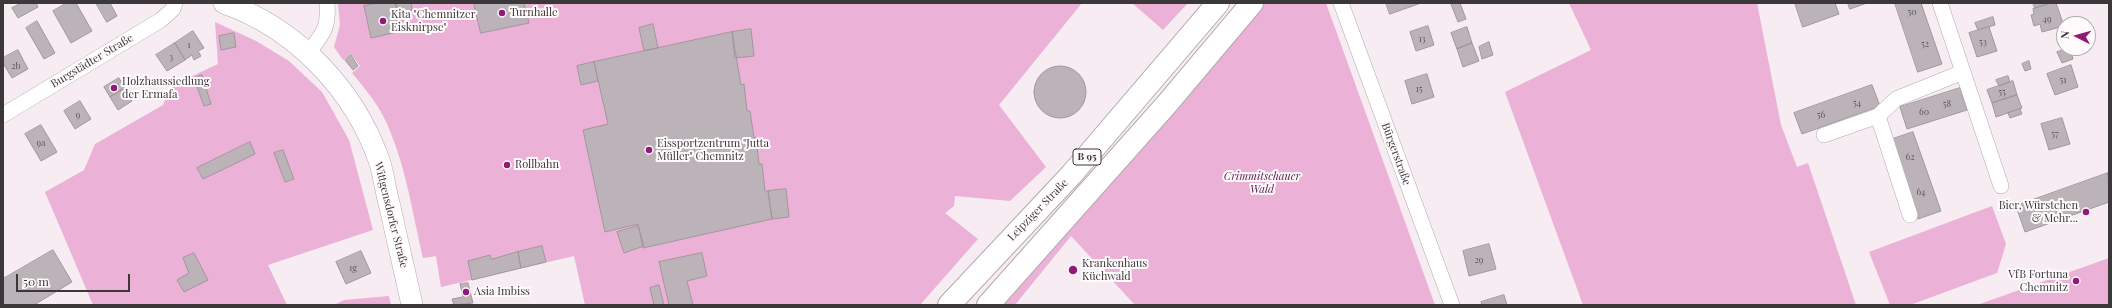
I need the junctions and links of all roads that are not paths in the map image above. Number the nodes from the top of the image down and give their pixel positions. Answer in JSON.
{"nodes":[{"id":1,"x":175,"y":3,"type":"edge"},
{"id":2,"x":224,"y":3,"type":"edge"},
{"id":3,"x":327,"y":3,"type":"edge"},
{"id":4,"x":1218,"y":3,"type":"edge"},
{"id":5,"x":1252,"y":3,"type":"edge"},
{"id":6,"x":1341,"y":3,"type":"edge"},
{"id":7,"x":1940,"y":3,"type":"edge"},
{"id":8,"x":308,"y":52,"type":"junction"},
{"id":9,"x":1963,"y":72,"type":"junction"},
{"id":10,"x":3,"y":115,"type":"edge"},
{"id":11,"x":1878,"y":116,"type":"junction"},
{"id":12,"x":1824,"y":135,"type":"dead end"},
{"id":13,"x":2001,"y":186,"type":"dead end"},
{"id":14,"x":1910,"y":215,"type":"dead end"},
{"id":15,"x":412,"y":305,"type":"edge"},
{"id":16,"x":949,"y":305,"type":"edge"},
{"id":17,"x":988,"y":305,"type":"edge"},
{"id":18,"x":1452,"y":305,"type":"edge"}],
"edges":[{"from":1,"to":10,"type":"street","name":"Burgstädter Straße"},
{"from":2,"to":8,"type":"street","name":"Wittgensdorfer Straße"},
{"from":3,"to":8,"type":"street"},
{"from":4,"to":16,"type":"main road","name":"Leipziger Straße","number":"B 95"},
{"from":5,"to":17,"type":"main road","number":"B 95"},
{"from":6,"to":18,"type":"street","name":"Bürgerstraße"},
{"from":7,"to":9,"type":"street"},
{"from":8,"to":15,"type":"street","name":"Wittgensdorfer Straße"},
{"from":9,"to":11,"type":"street"},
{"from":9,"to":13,"type":"street"},
{"from":11,"to":12,"type":"street"},
{"from":11,"to":14,"type":"street"}]}
